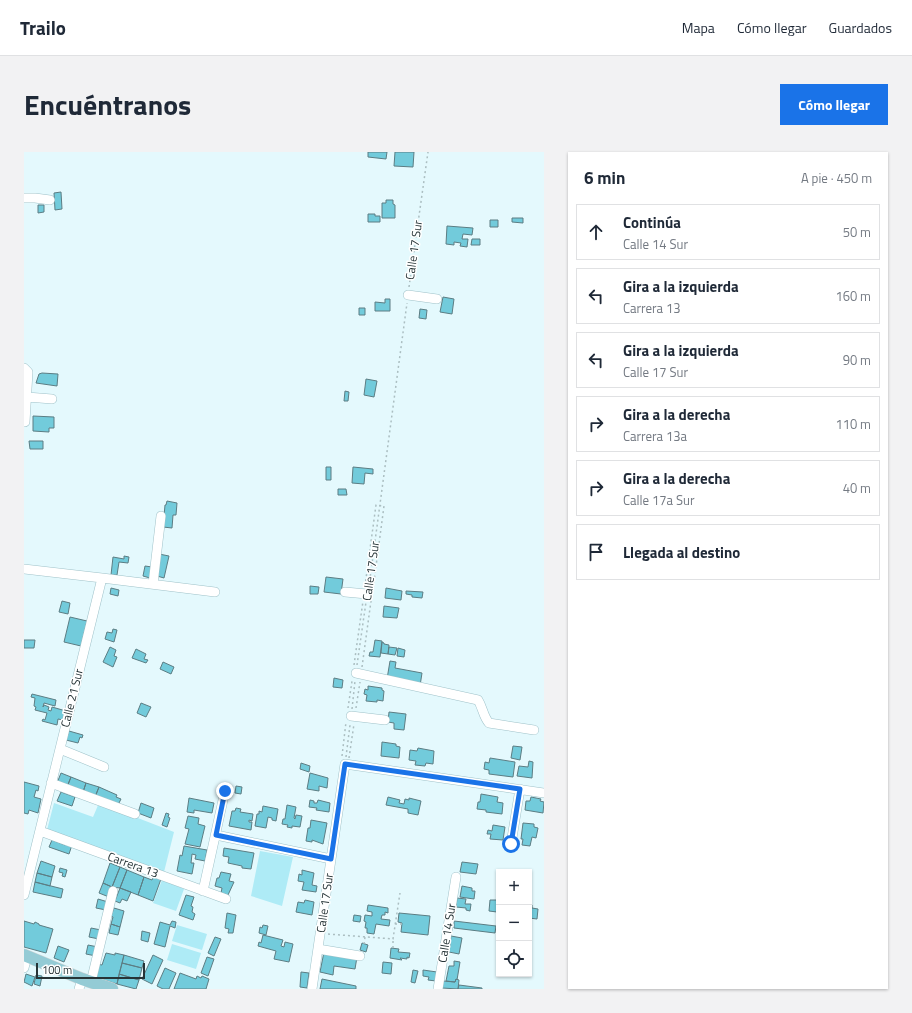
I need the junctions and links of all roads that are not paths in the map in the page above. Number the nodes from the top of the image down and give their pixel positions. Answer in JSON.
{"nodes":[{"id":1,"x":24,"y":198,"type":"edge"},
{"id":2,"x":50,"y":200,"type":"dead end"},
{"id":3,"x":408,"y":295,"type":"road end"},
{"id":4,"x":436,"y":299,"type":"dead end"},
{"id":5,"x":24,"y":368,"type":"edge"},
{"id":6,"x":27,"y":397,"type":"junction"},
{"id":7,"x":52,"y":399,"type":"dead end"},
{"id":8,"x":25,"y":422,"type":"edge"},
{"id":9,"x":161,"y":516,"type":"dead end"},
{"id":10,"x":24,"y":569,"type":"edge"},
{"id":11,"x":102,"y":578,"type":"junction"},
{"id":12,"x":157,"y":584,"type":"junction"},
{"id":13,"x":215,"y":592,"type":"dead end"},
{"id":14,"x":345,"y":592,"type":"dead end"},
{"id":15,"x":366,"y":594,"type":"road end"},
{"id":16,"x":354,"y":673,"type":"road end"},
{"id":17,"x":349,"y":716,"type":"road end"},
{"id":18,"x":385,"y":720,"type":"dead end"},
{"id":19,"x":534,"y":730,"type":"dead end"},
{"id":20,"x":60,"y":749,"type":"junction"},
{"id":21,"x":104,"y":767,"type":"dead end"},
{"id":22,"x":51,"y":783,"type":"junction"},
{"id":23,"x":520,"y":789,"type":"junction"},
{"id":24,"x":225,"y":791,"type":"dead end"},
{"id":25,"x":544,"y":793,"type":"edge"},
{"id":26,"x":135,"y":814,"type":"dead end"},
{"id":27,"x":40,"y":831,"type":"junction"},
{"id":28,"x":216,"y":835,"type":"junction"},
{"id":29,"x":511,"y":844,"type":"dead end"},
{"id":30,"x":331,"y":859,"type":"junction"},
{"id":31,"x":456,"y":877,"type":"dead end"},
{"id":32,"x":113,"y":891,"type":"dead end"},
{"id":33,"x":203,"y":891,"type":"junction"},
{"id":34,"x":24,"y":895,"type":"edge"},
{"id":35,"x":226,"y":899,"type":"dead end"},
{"id":36,"x":318,"y":949,"type":"junction"},
{"id":37,"x":25,"y":955,"type":"edge"},
{"id":38,"x":360,"y":956,"type":"dead end"},
{"id":39,"x":24,"y":968,"type":"edge"},
{"id":40,"x":84,"y":983,"type":"edge"},
{"id":41,"x":112,"y":989,"type":"edge"},
{"id":42,"x":312,"y":989,"type":"edge"},
{"id":43,"x":438,"y":989,"type":"edge"}],
"edges":[{"from":1,"to":2,"type":"street"},
{"from":3,"to":4,"type":"street"},
{"from":5,"to":6,"type":"street"},
{"from":6,"to":7,"type":"street"},
{"from":6,"to":8,"type":"street"},
{"from":9,"to":12,"type":"street"},
{"from":10,"to":11,"type":"street"},
{"from":11,"to":12,"type":"street"},
{"from":11,"to":20,"type":"street","name":"Calle 21 Sur"},
{"from":12,"to":13,"type":"street"},
{"from":14,"to":15,"type":"street"},
{"from":16,"to":19,"type":"street"},
{"from":17,"to":18,"type":"street"},
{"from":20,"to":21,"type":"street"},
{"from":20,"to":22,"type":"street","name":"Calle 21 Sur"},
{"from":22,"to":26,"type":"street"},
{"from":22,"to":27,"type":"street","name":"Calle 21 Sur"},
{"from":23,"to":25,"type":"street"},
{"from":23,"to":29,"type":"street"},
{"from":23,"to":30,"type":"street","name":"Calle 17 Sur"},
{"from":24,"to":28,"type":"street"},
{"from":27,"to":33,"type":"street","name":"Carrera 13"},
{"from":27,"to":34,"type":"street","name":"Calle 21 Sur"},
{"from":28,"to":30,"type":"street"},
{"from":28,"to":33,"type":"street"},
{"from":30,"to":36,"type":"street","name":"Calle 17 Sur"},
{"from":31,"to":43,"type":"street","name":"Calle 14 Sur"},
{"from":32,"to":40,"type":"street"},
{"from":33,"to":35,"type":"street","name":"Carrera 13"},
{"from":36,"to":38,"type":"street"},
{"from":36,"to":42,"type":"street","name":"Calle 17 Sur"},
{"from":37,"to":39,"type":"street"},
{"from":37,"to":40,"type":"main road"},
{"from":40,"to":41,"type":"main road"}]}
